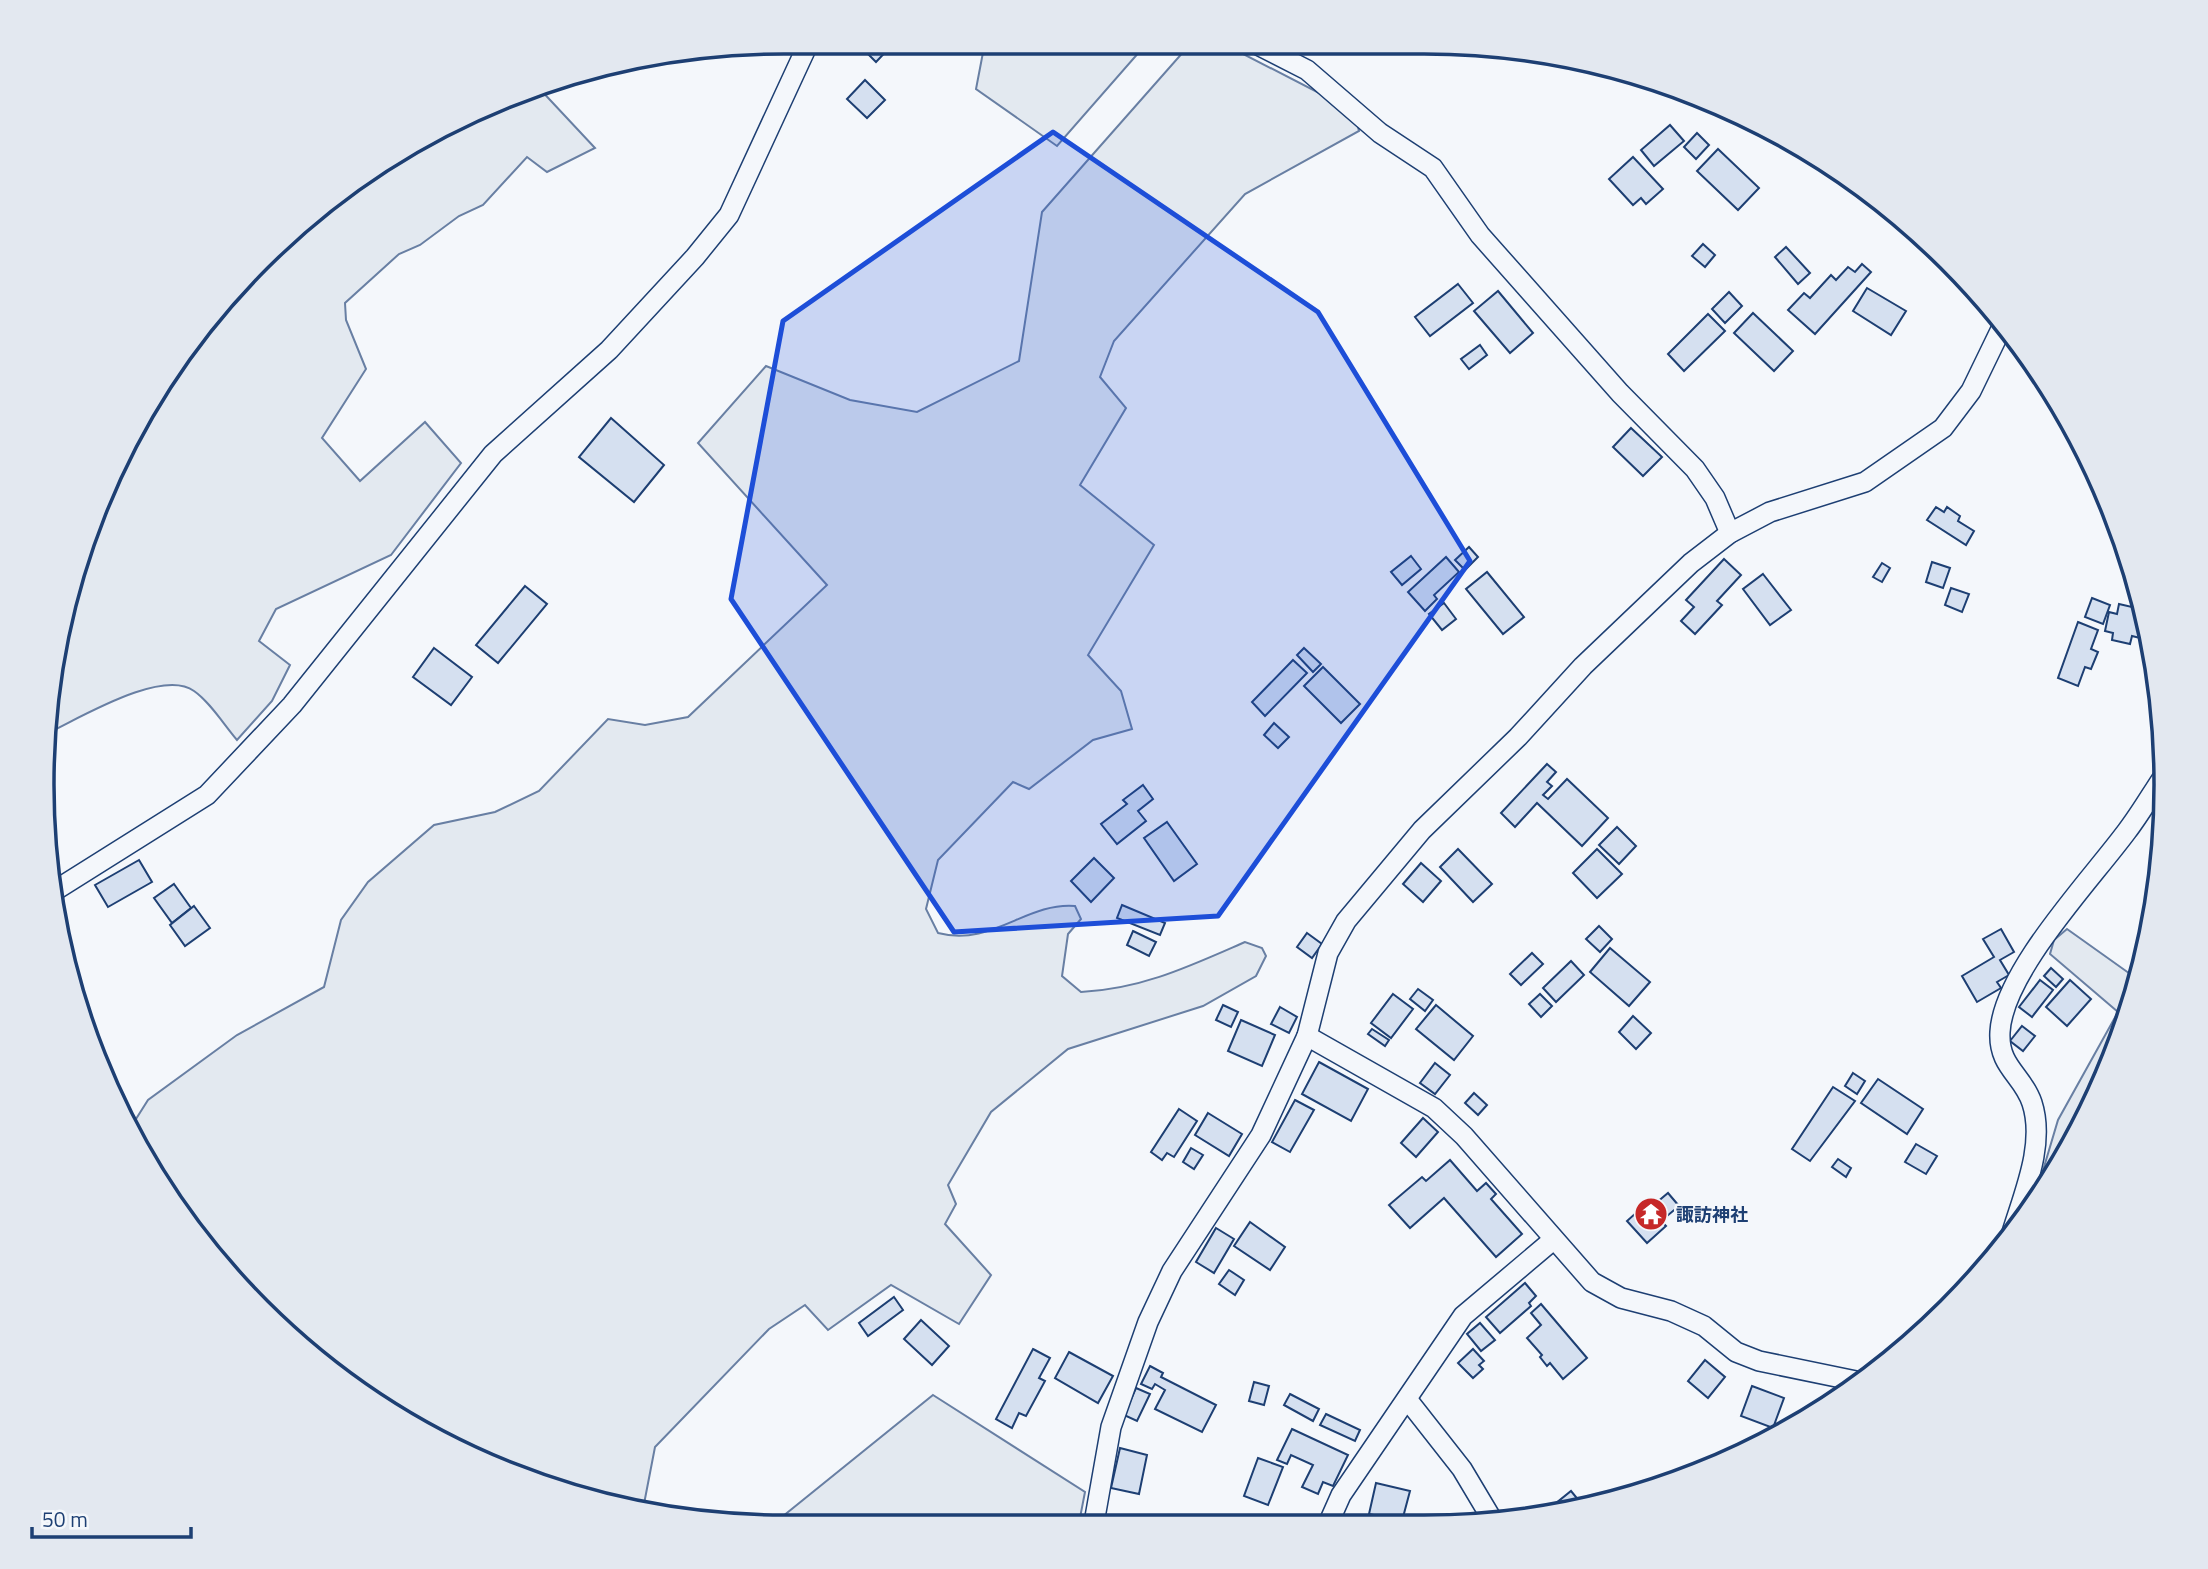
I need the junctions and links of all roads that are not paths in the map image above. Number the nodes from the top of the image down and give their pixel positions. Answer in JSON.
{"nodes":[{"id":1,"x":803,"y":54,"type":"edge"},
{"id":2,"x":1276,"y":54,"type":"edge"},
{"id":3,"x":1998,"y":334,"type":"edge"},
{"id":4,"x":1730,"y":533,"type":"junction"},
{"id":5,"x":2154,"y":792,"type":"edge"},
{"id":6,"x":61,"y":887,"type":"edge"},
{"id":7,"x":1307,"y":1036,"type":"junction"},
{"id":8,"x":2019,"y":1207,"type":"edge"},
{"id":9,"x":1553,"y":1240,"type":"junction"},
{"id":10,"x":1846,"y":1379,"type":"edge"},
{"id":11,"x":1406,"y":1399,"type":"junction"},
{"id":12,"x":1487,"y":1512,"type":"edge"},
{"id":13,"x":1095,"y":1515,"type":"edge"},
{"id":14,"x":1332,"y":1515,"type":"edge"}],
"edges":[{"from":1,"to":6,"type":"street"},
{"from":2,"to":4,"type":"street"},
{"from":3,"to":4,"type":"street"},
{"from":4,"to":7,"type":"street"},
{"from":5,"to":8,"type":"street"},
{"from":7,"to":9,"type":"street"},
{"from":7,"to":13,"type":"street"},
{"from":9,"to":10,"type":"street"},
{"from":9,"to":11,"type":"street"},
{"from":11,"to":12,"type":"street"},
{"from":11,"to":14,"type":"street"}]}
